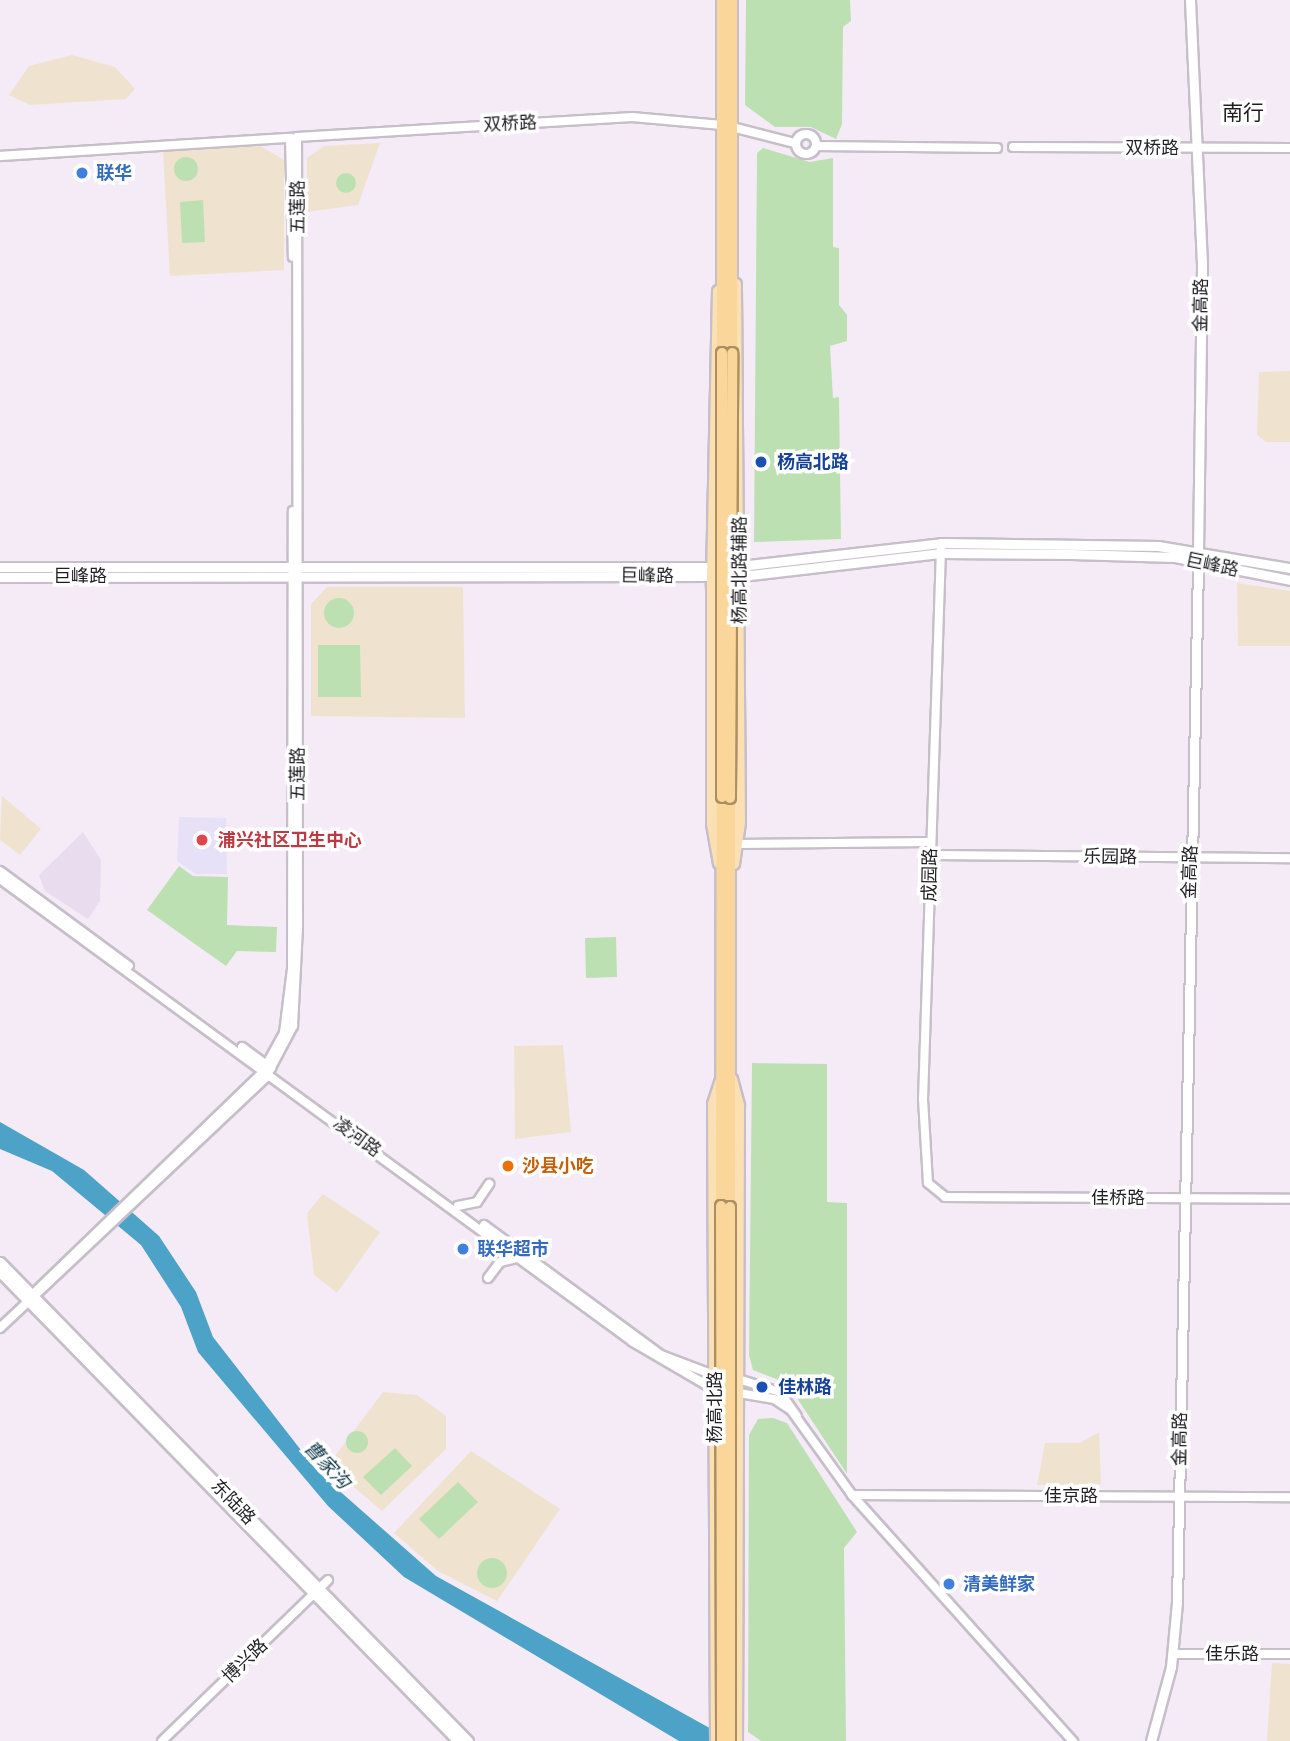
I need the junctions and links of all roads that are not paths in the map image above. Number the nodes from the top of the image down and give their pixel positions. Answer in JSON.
{"nodes":[{"id":1,"x":722,"y":0,"type":"edge"},
{"id":2,"x":732,"y":0,"type":"edge"},
{"id":3,"x":1190,"y":0,"type":"edge"},
{"id":4,"x":727,"y":126,"type":"junction"},
{"id":5,"x":293,"y":137,"type":"junction"},
{"id":6,"x":795,"y":143,"type":"junction"},
{"id":7,"x":816,"y":146,"type":"junction"},
{"id":8,"x":1013,"y":147,"type":"dead end"},
{"id":9,"x":997,"y":148,"type":"dead end"},
{"id":10,"x":1198,"y":148,"type":"junction"},
{"id":11,"x":1290,"y":148,"type":"edge"},
{"id":12,"x":0,"y":156,"type":"edge"},
{"id":13,"x":727,"y":256,"type":"junction"},
{"id":14,"x":941,"y":543,"type":"junction"},
{"id":15,"x":942,"y":553,"type":"junction"},
{"id":16,"x":1198,"y":558,"type":"junction"},
{"id":17,"x":0,"y":567,"type":"edge"},
{"id":18,"x":1290,"y":568,"type":"edge"},
{"id":19,"x":740,"y":571,"type":"junction"},
{"id":20,"x":296,"y":572,"type":"junction"},
{"id":21,"x":712,"y":572,"type":"junction"},
{"id":22,"x":0,"y":577,"type":"edge"},
{"id":23,"x":1290,"y":580,"type":"edge"},
{"id":24,"x":930,"y":842,"type":"junction"},
{"id":25,"x":737,"y":844,"type":"junction"},
{"id":26,"x":931,"y":855,"type":"junction"},
{"id":27,"x":1191,"y":858,"type":"junction"},
{"id":28,"x":1290,"y":858,"type":"edge"},
{"id":29,"x":0,"y":871,"type":"edge"},
{"id":30,"x":0,"y":879,"type":"edge"},
{"id":31,"x":726,"y":885,"type":"junction"},
{"id":32,"x":268,"y":1070,"type":"junction"},
{"id":33,"x":726,"y":1075,"type":"junction"},
{"id":34,"x":489,"y":1184,"type":"dead end"},
{"id":35,"x":945,"y":1197,"type":"joint"},
{"id":36,"x":1184,"y":1198,"type":"junction"},
{"id":37,"x":1290,"y":1199,"type":"edge"},
{"id":38,"x":458,"y":1206,"type":"junction"},
{"id":39,"x":726,"y":1206,"type":"junction"},
{"id":40,"x":518,"y":1258,"type":"junction"},
{"id":41,"x":0,"y":1262,"type":"edge"},
{"id":42,"x":0,"y":1272,"type":"edge"},
{"id":43,"x":488,"y":1278,"type":"dead end"},
{"id":44,"x":31,"y":1297,"type":"junction"},
{"id":45,"x":0,"y":1328,"type":"edge"},
{"id":46,"x":715,"y":1377,"type":"junction"},
{"id":47,"x":738,"y":1378,"type":"junction"},
{"id":48,"x":715,"y":1391,"type":"junction"},
{"id":49,"x":739,"y":1392,"type":"junction"},
{"id":50,"x":798,"y":1419,"type":"junction"},
{"id":51,"x":854,"y":1497,"type":"junction"},
{"id":52,"x":1290,"y":1497,"type":"edge"},
{"id":53,"x":1179,"y":1498,"type":"junction"},
{"id":54,"x":328,"y":1580,"type":"dead end"},
{"id":55,"x":316,"y":1592,"type":"junction"},
{"id":56,"x":1173,"y":1654,"type":"junction"},
{"id":57,"x":1290,"y":1654,"type":"edge"},
{"id":58,"x":162,"y":1741,"type":"edge"},
{"id":59,"x":458,"y":1741,"type":"edge"},
{"id":60,"x":468,"y":1741,"type":"edge"},
{"id":61,"x":716,"y":1741,"type":"edge"},
{"id":62,"x":722,"y":1741,"type":"edge"},
{"id":63,"x":730,"y":1741,"type":"edge"},
{"id":64,"x":737,"y":1741,"type":"edge"},
{"id":65,"x":1073,"y":1741,"type":"edge"},
{"id":66,"x":1151,"y":1741,"type":"edge"}],
"edges":[{"from":1,"to":4,"type":"highway","name":"杨高北路"},
{"from":2,"to":4,"type":"highway","name":"杨高北路"},
{"from":3,"to":10,"type":"main road","name":"金高路"},
{"from":4,"to":5,"type":"street","name":"双桥路"},
{"from":4,"to":6,"type":"street","name":"双桥路"},
{"from":4,"to":13,"type":"highway","name":"杨高北路"},
{"from":5,"to":12,"type":"street","name":"双桥路"},
{"from":5,"to":20,"type":"street","name":"五莲路"},
{"from":6,"to":7,"type":"street","name":"双桥路"},
{"from":6,"to":7,"type":"street","name":"双桥路"},
{"from":7,"to":9,"type":"street","name":"双桥路"},
{"from":8,"to":10,"type":"street","name":"双桥路"},
{"from":10,"to":11,"type":"street","name":"双桥路"},
{"from":10,"to":16,"type":"main road","name":"金高路"},
{"from":13,"to":19,"type":"main road","name":"杨高北路辅路"},
{"from":13,"to":21,"type":"main road","name":"杨高北路辅路"},
{"from":13,"to":31,"type":"highway","name":"杨高北路","bridge":true},
{"from":14,"to":15,"type":"street","name":"成园路"},
{"from":14,"to":16,"type":"main road","name":"巨峰路"},
{"from":14,"to":19,"type":"main road","name":"巨峰路"},
{"from":15,"to":16,"type":"main road","name":"巨峰路"},
{"from":15,"to":19,"type":"main road","name":"巨峰路"},
{"from":15,"to":24,"type":"street","name":"成园路"},
{"from":16,"to":18,"type":"main road","name":"巨峰路"},
{"from":16,"to":23,"type":"main road","name":"巨峰路"},
{"from":16,"to":27,"type":"main road","name":"金高路"},
{"from":17,"to":20,"type":"main road","name":"巨峰路"},
{"from":19,"to":21,"type":"main road","name":"巨峰路"},
{"from":19,"to":25,"type":"main road","name":"杨高北路辅路"},
{"from":20,"to":21,"type":"main road","name":"巨峰路"},
{"from":20,"to":22,"type":"main road","name":"巨峰路"},
{"from":20,"to":32,"type":"street","name":"五莲路"},
{"from":21,"to":31,"type":"main road","name":"杨高北路辅路"},
{"from":24,"to":25,"type":"street"},
{"from":24,"to":26,"type":"street","name":"成园路"},
{"from":25,"to":31,"type":"main road","name":"杨高北路辅路"},
{"from":26,"to":27,"type":"street","name":"乐园路"},
{"from":26,"to":35,"type":"street","name":"成园路"},
{"from":27,"to":28,"type":"street","name":"乐园路"},
{"from":27,"to":36,"type":"main road","name":"金高路"},
{"from":29,"to":32,"type":"street","name":"凌河路"},
{"from":30,"to":32,"type":"street","name":"凌河路"},
{"from":31,"to":33,"type":"highway","name":"杨高北路"},
{"from":32,"to":38,"type":"street","name":"凌河路"},
{"from":32,"to":40,"type":"street","name":"凌河路"},
{"from":32,"to":44,"type":"street","name":"五莲路"},
{"from":33,"to":39,"type":"highway","name":"杨高北路"},
{"from":33,"to":46,"type":"main road","name":"杨高北路"},
{"from":33,"to":47,"type":"main road","name":"杨高北路"},
{"from":34,"to":38,"type":"street"},
{"from":35,"to":36,"type":"street","name":"佳桥路"},
{"from":36,"to":37,"type":"street","name":"佳桥路"},
{"from":36,"to":53,"type":"main road","name":"金高路"},
{"from":38,"to":46,"type":"street","name":"凌河路"},
{"from":39,"to":62,"type":"highway","name":"杨高北路","bridge":true},
{"from":39,"to":63,"type":"highway","name":"杨高北路","bridge":true},
{"from":40,"to":43,"type":"street"},
{"from":40,"to":48,"type":"street","name":"凌河路"},
{"from":41,"to":44,"type":"main road","name":"东陆路"},
{"from":42,"to":44,"type":"main road","name":"东陆路"},
{"from":44,"to":45,"type":"street","name":"五莲路"},
{"from":44,"to":55,"type":"main road","name":"东陆路"},
{"from":46,"to":47,"type":"street"},
{"from":46,"to":48,"type":"main road","name":"杨高北路"},
{"from":47,"to":49,"type":"main road","name":"杨高北路"},
{"from":47,"to":50,"type":"street"},
{"from":48,"to":49,"type":"street"},
{"from":48,"to":61,"type":"main road","name":"杨高北路"},
{"from":49,"to":50,"type":"street"},
{"from":49,"to":64,"type":"main road","name":"杨高北路"},
{"from":50,"to":51,"type":"street"},
{"from":51,"to":53,"type":"street","name":"佳京路"},
{"from":51,"to":65,"type":"street"},
{"from":52,"to":53,"type":"street","name":"佳京路"},
{"from":53,"to":56,"type":"main road","name":"金高路"},
{"from":54,"to":55,"type":"street","name":"博兴路"},
{"from":55,"to":58,"type":"street","name":"博兴路"},
{"from":55,"to":59,"type":"main road","name":"东陆路"},
{"from":55,"to":60,"type":"main road","name":"东陆路"},
{"from":56,"to":57,"type":"street","name":"佳乐路"},
{"from":56,"to":66,"type":"main road","name":"金高路"}]}
